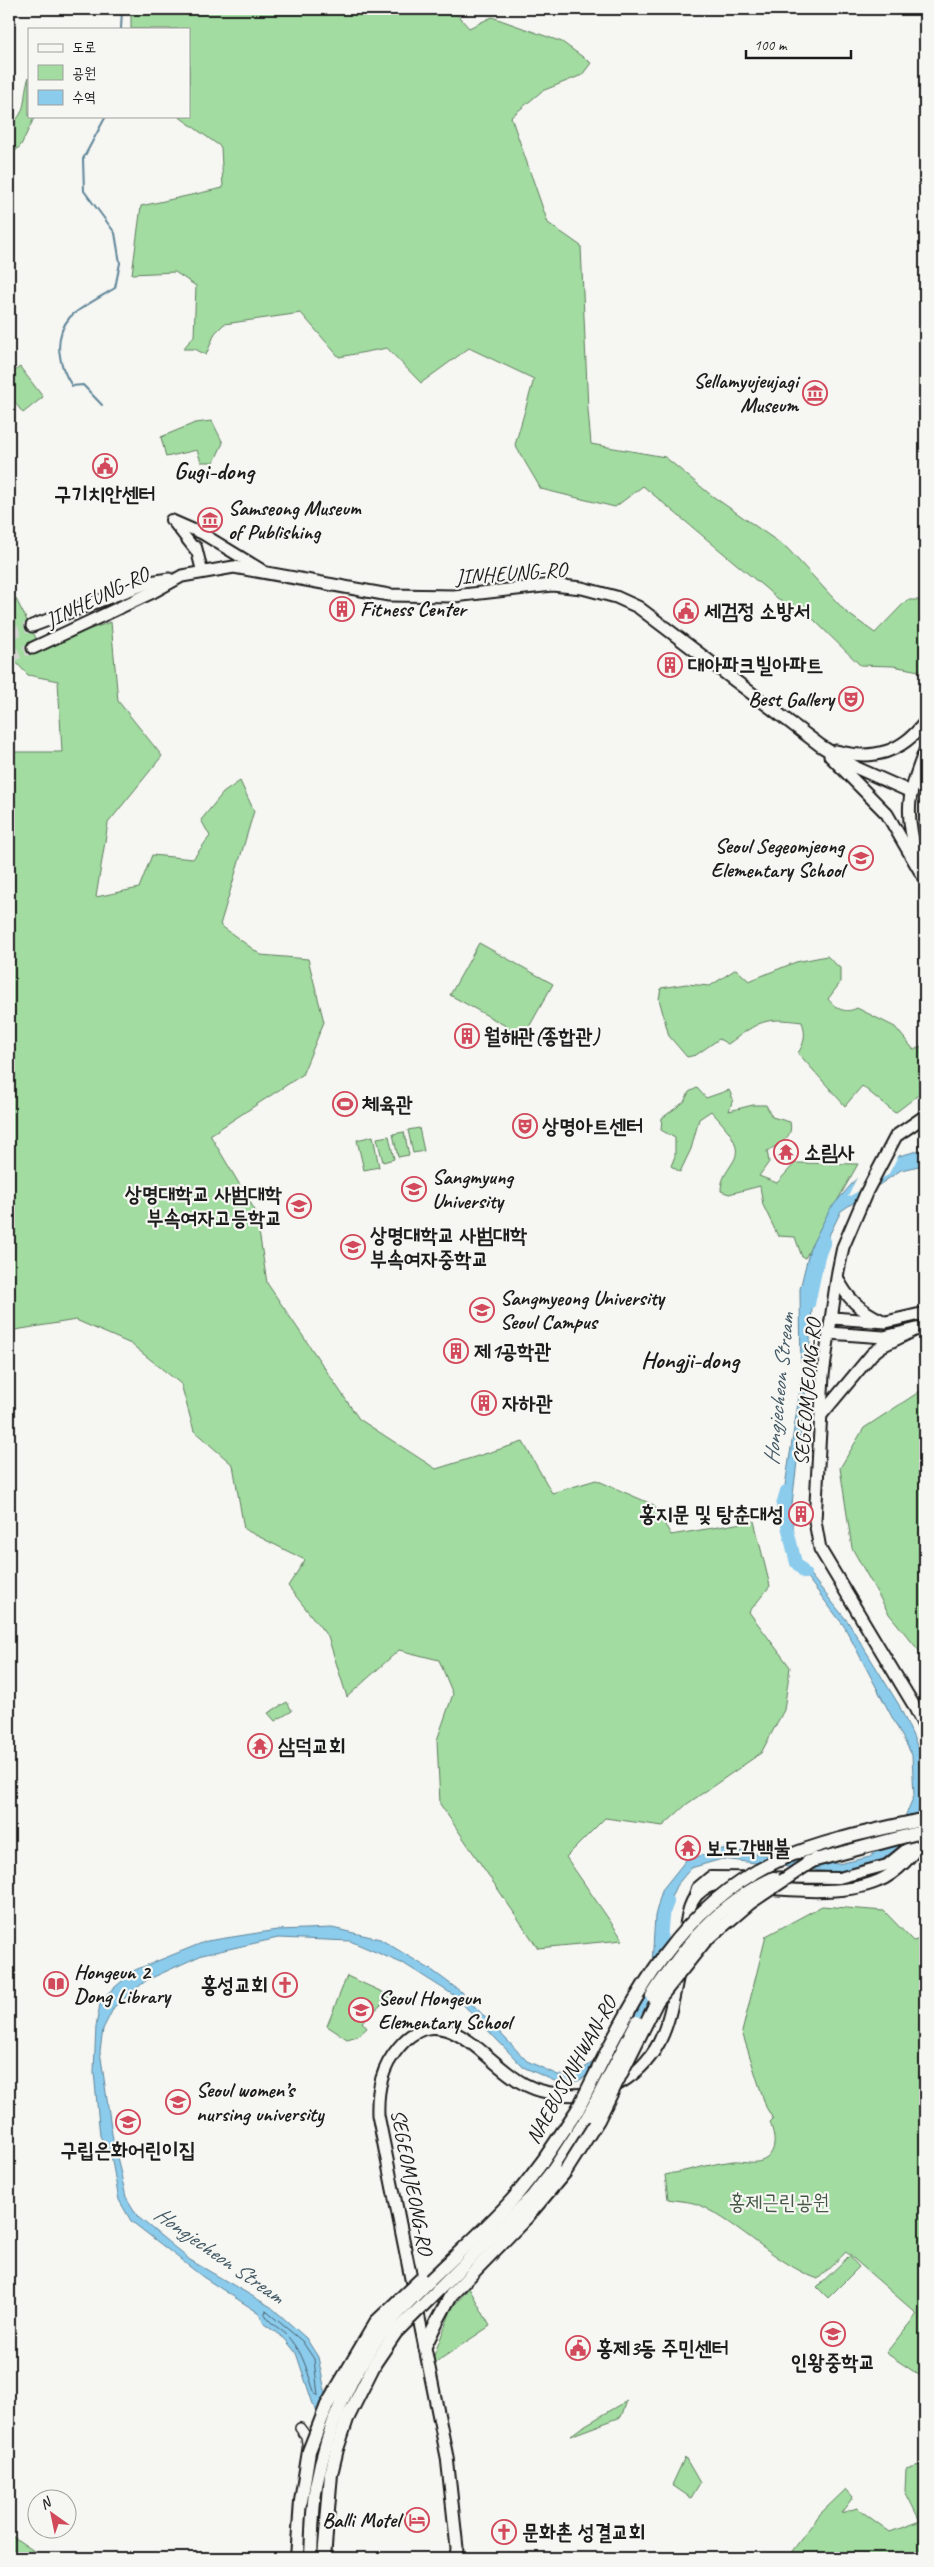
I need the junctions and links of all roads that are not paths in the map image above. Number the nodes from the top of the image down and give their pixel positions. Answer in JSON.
{"nodes":[{"id":1,"x":203,"y":534,"type":"junction"},
{"id":2,"x":197,"y":552,"type":"junction"},
{"id":3,"x":262,"y":570,"type":"junction"},
{"id":4,"x":202,"y":571,"type":"junction"},
{"id":5,"x":176,"y":578,"type":"junction"},
{"id":6,"x":32,"y":626,"type":"tunnel mouth"},
{"id":7,"x":33,"y":648,"type":"tunnel mouth"},
{"id":8,"x":925,"y":722,"type":"edge"},
{"id":9,"x":821,"y":746,"type":"junction"},
{"id":10,"x":925,"y":751,"type":"edge"},
{"id":11,"x":911,"y":792,"type":"junction"},
{"id":12,"x":924,"y":881,"type":"edge"},
{"id":13,"x":925,"y":1116,"type":"edge"},
{"id":14,"x":837,"y":1277,"type":"junction"},
{"id":15,"x":925,"y":1313,"type":"edge"},
{"id":16,"x":832,"y":1318,"type":"junction"},
{"id":17,"x":886,"y":1322,"type":"junction"},
{"id":18,"x":921,"y":1328,"type":"edge"},
{"id":19,"x":829,"y":1333,"type":"junction"},
{"id":20,"x":823,"y":1375,"type":"junction"},
{"id":21,"x":848,"y":1382,"type":"junction"},
{"id":22,"x":822,"y":1414,"type":"junction"},
{"id":23,"x":925,"y":1728,"type":"edge"},
{"id":24,"x":925,"y":1819,"type":"edge"},
{"id":25,"x":925,"y":1834,"type":"edge"},
{"id":26,"x":815,"y":1859,"type":"junction"},
{"id":27,"x":583,"y":2112,"type":"junction"},
{"id":28,"x":458,"y":2254,"type":"junction"},
{"id":29,"x":425,"y":2346,"type":"junction"},
{"id":30,"x":300,"y":2428,"type":"dead end"},
{"id":31,"x":297,"y":2558,"type":"edge"},
{"id":32,"x":304,"y":2558,"type":"edge"},
{"id":33,"x":311,"y":2558,"type":"edge"},
{"id":34,"x":324,"y":2558,"type":"edge"},
{"id":35,"x":456,"y":2558,"type":"edge"}],
"edges":[{"from":1,"to":2,"type":"main road"},
{"from":1,"to":2,"type":"main road"},
{"from":1,"to":3,"type":"main road"},
{"from":2,"to":4,"type":"main road"},
{"from":3,"to":4,"type":"main road","name":"JINHEUNG-RO"},
{"from":3,"to":9,"type":"main road","name":"JINHEUNG-RO"},
{"from":4,"to":5,"type":"main road","name":"JINHEUNG-RO"},
{"from":5,"to":6,"type":"main road","name":"JINHEUNG-RO"},
{"from":5,"to":7,"type":"main road","name":"JINHEUNG-RO"},
{"from":8,"to":9,"type":"main road"},
{"from":9,"to":11,"type":"main road","name":"JINHEUNG-RO"},
{"from":9,"to":12,"type":"main road"},
{"from":10,"to":11,"type":"main road"},
{"from":11,"to":12,"type":"main road"},
{"from":13,"to":14,"type":"main road","name":"SEGEOMJEONG-RO"},
{"from":14,"to":16,"type":"main road","name":"SEGEOMJEONG-RO"},
{"from":14,"to":17,"type":"main road"},
{"from":15,"to":17,"type":"main road"},
{"from":16,"to":17,"type":"main road"},
{"from":16,"to":19,"type":"main road","name":"SEGEOMJEONG-RO"},
{"from":18,"to":19,"type":"main road"},
{"from":18,"to":21,"type":"main road"},
{"from":19,"to":20,"type":"main road","name":"SEGEOMJEONG-RO"},
{"from":20,"to":21,"type":"main road"},
{"from":20,"to":22,"type":"main road","name":"SEGEOMJEONG-RO"},
{"from":21,"to":22,"type":"main road"},
{"from":22,"to":23,"type":"main road","name":"SEGEOMJEONG-RO"},
{"from":24,"to":27,"type":"highway","name":"NAEBUSUNHWAN-RO","bridge":true},
{"from":25,"to":26,"type":"highway","name":"NAEBUSUNHWAN-RO","bridge":true},
{"from":25,"to":29,"type":"main road","name":"SEGEOMJEONG-RO"},
{"from":26,"to":27,"type":"highway","name":"NAEBUSUNHWAN-RO","bridge":true},
{"from":26,"to":29,"type":"highway","bridge":true},
{"from":27,"to":28,"type":"highway","name":"NAEBUSUNHWAN-RO","bridge":true},
{"from":27,"to":34,"type":"highway","name":"NAEBUSUNHWAN-RO","bridge":true},
{"from":28,"to":31,"type":"highway","bridge":true},
{"from":28,"to":33,"type":"highway","name":"NAEBUSUNHWAN-RO","bridge":true},
{"from":29,"to":35,"type":"main road","name":"SEGEOMJEONG-RO"},
{"from":30,"to":32,"type":"street"}]}
